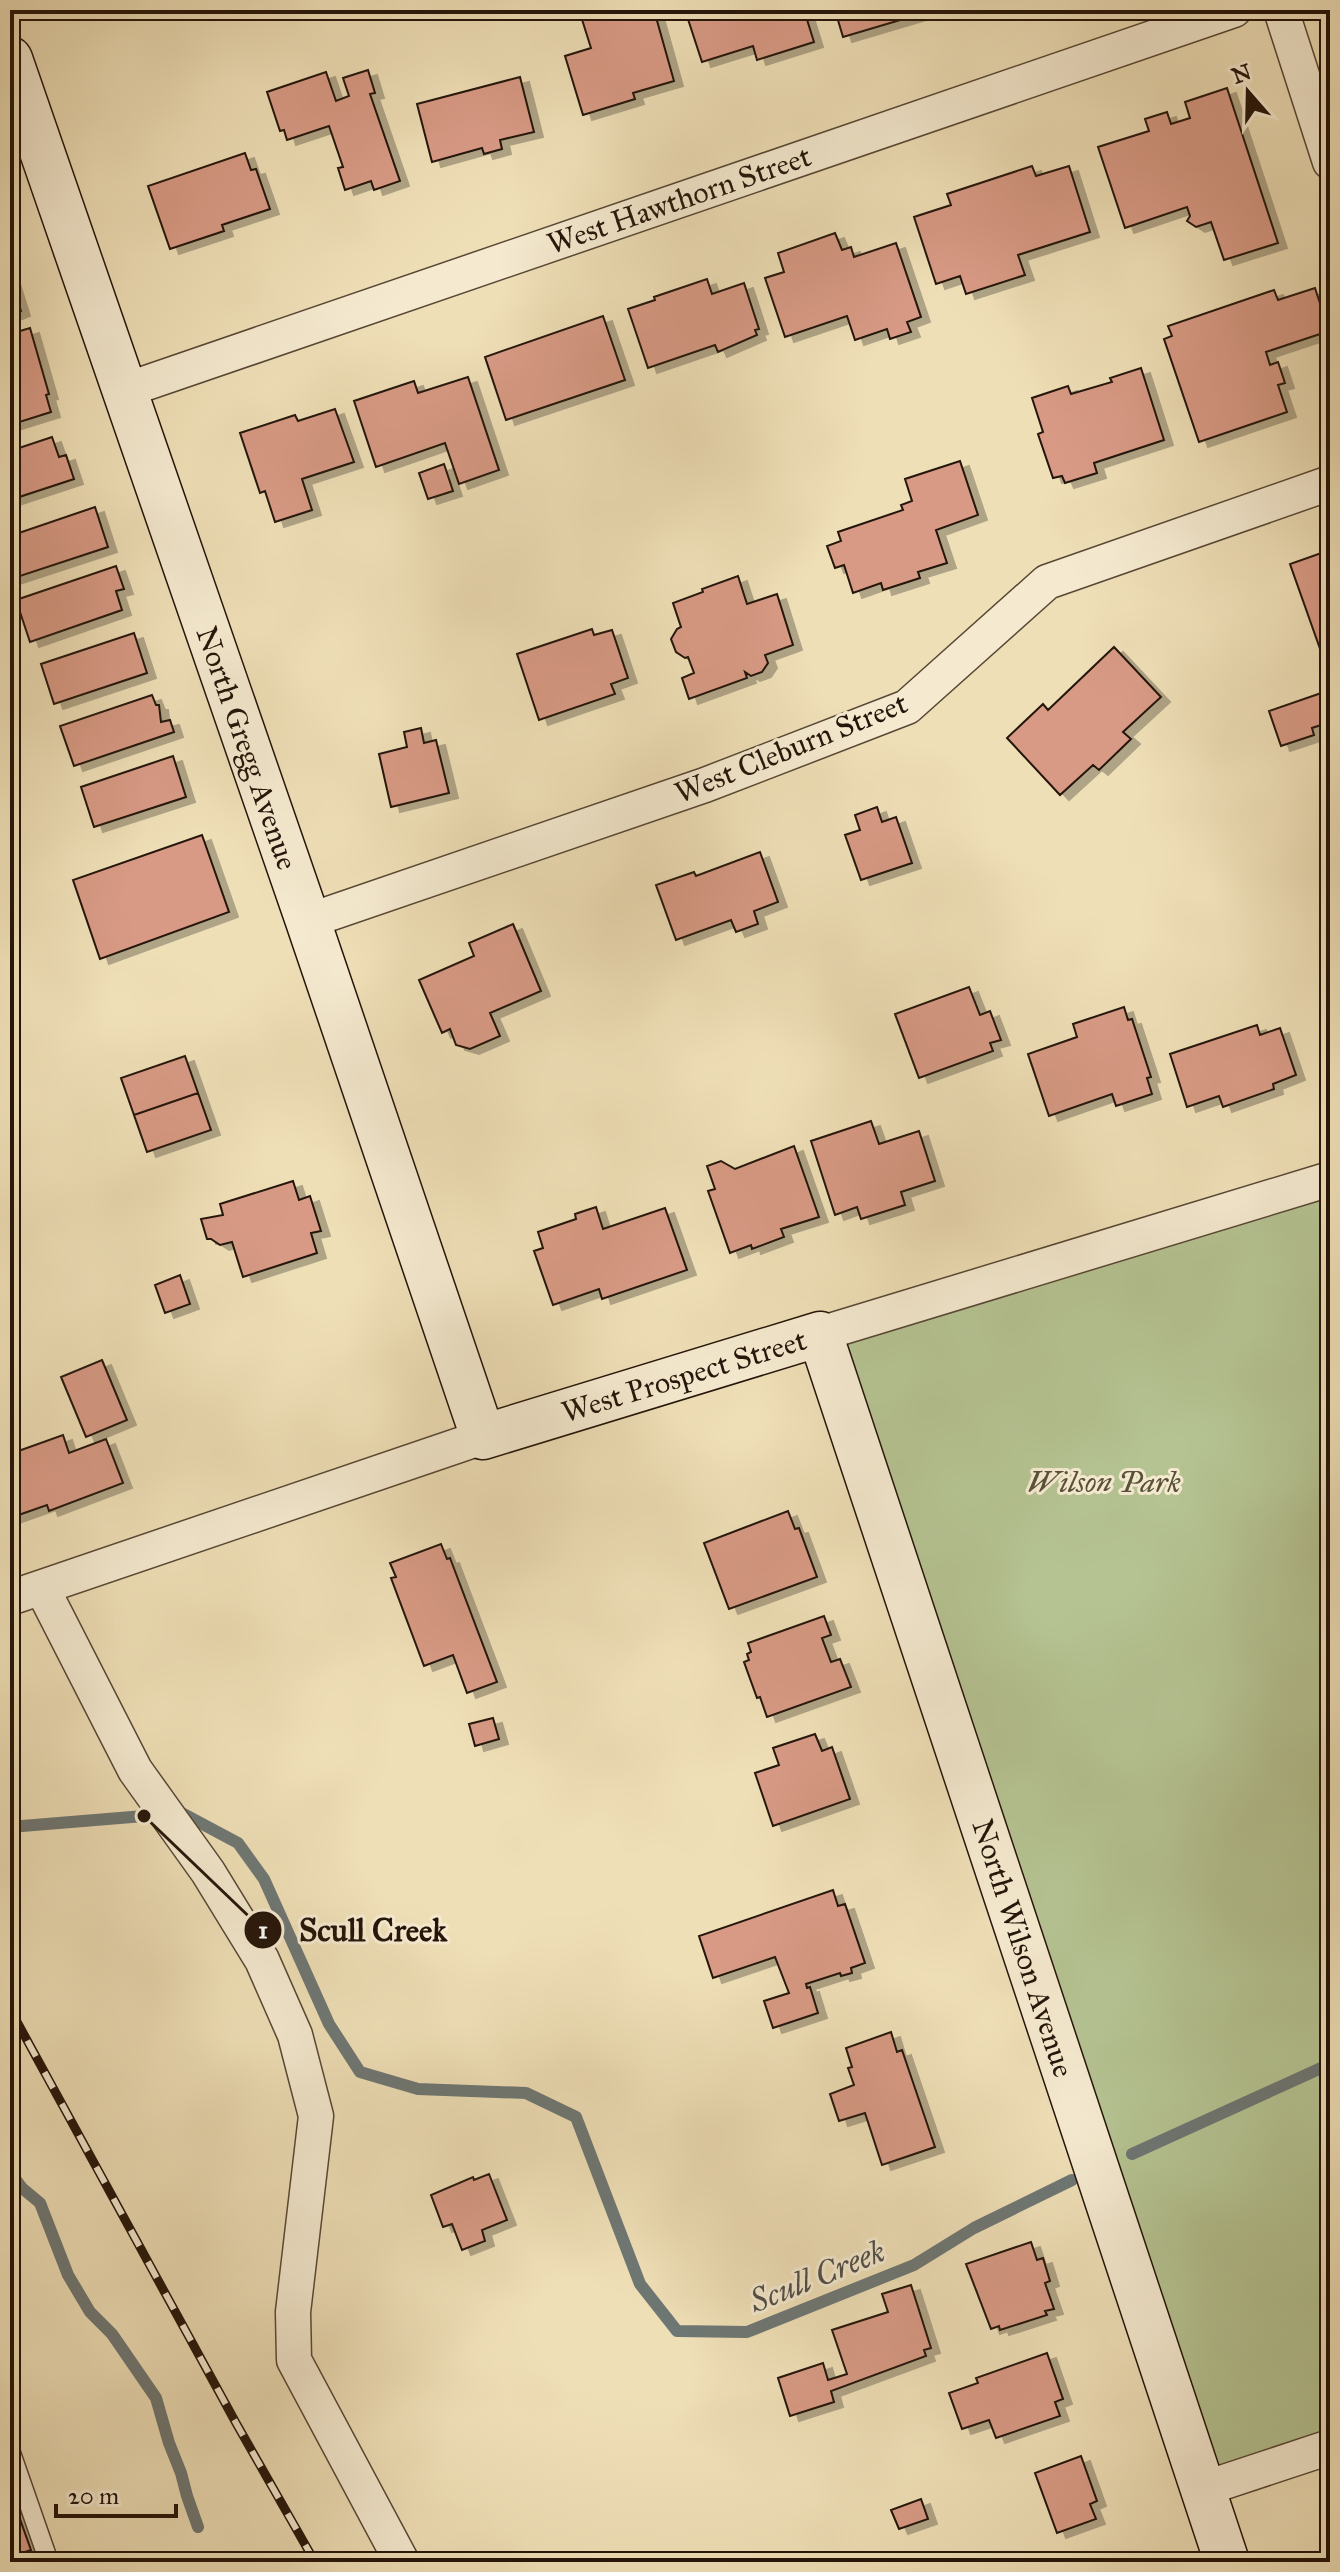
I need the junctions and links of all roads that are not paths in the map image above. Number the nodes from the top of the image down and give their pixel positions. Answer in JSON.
{"nodes":[{"id":1,"x":1234,"y":10,"type":"edge"},
{"id":2,"x":1281,"y":10,"type":"edge"},
{"id":3,"x":10,"y":59,"type":"edge"},
{"id":4,"x":1330,"y":162,"type":"edge"},
{"id":5,"x":123,"y":391,"type":"junction"},
{"id":6,"x":1330,"y":483,"type":"edge"},
{"id":7,"x":308,"y":921,"type":"junction"},
{"id":8,"x":1330,"y":1179,"type":"edge"},
{"id":9,"x":820,"y":1334,"type":"junction"},
{"id":10,"x":483,"y":1437,"type":"junction"},
{"id":11,"x":42,"y":1588,"type":"junction"},
{"id":12,"x":10,"y":1598,"type":"edge"},
{"id":13,"x":1330,"y":2447,"type":"edge"},
{"id":14,"x":10,"y":2450,"type":"edge"},
{"id":15,"x":1203,"y":2489,"type":"junction"},
{"id":16,"x":49,"y":2562,"type":"edge"},
{"id":17,"x":402,"y":2562,"type":"edge"},
{"id":18,"x":1227,"y":2562,"type":"edge"}],
"edges":[{"from":1,"to":5,"type":"street","name":"West Hawthorn Street"},
{"from":2,"to":4,"type":"street"},
{"from":3,"to":5,"type":"street","name":"North Gregg Avenue"},
{"from":5,"to":7,"type":"street","name":"North Gregg Avenue"},
{"from":6,"to":7,"type":"street","name":"West Cleburn Street"},
{"from":7,"to":10,"type":"street","name":"North Gregg Avenue"},
{"from":8,"to":9,"type":"street","name":"West Prospect Street"},
{"from":9,"to":10,"type":"street","name":"West Prospect Street"},
{"from":9,"to":15,"type":"street","name":"North Wilson Avenue"},
{"from":10,"to":11,"type":"street","name":"West Prospect Street"},
{"from":11,"to":12,"type":"street","name":"West Prospect Street"},
{"from":11,"to":17,"type":"street"},
{"from":13,"to":15,"type":"street"},
{"from":14,"to":16,"type":"lane"},
{"from":15,"to":18,"type":"street","name":"North Wilson Avenue"}]}
